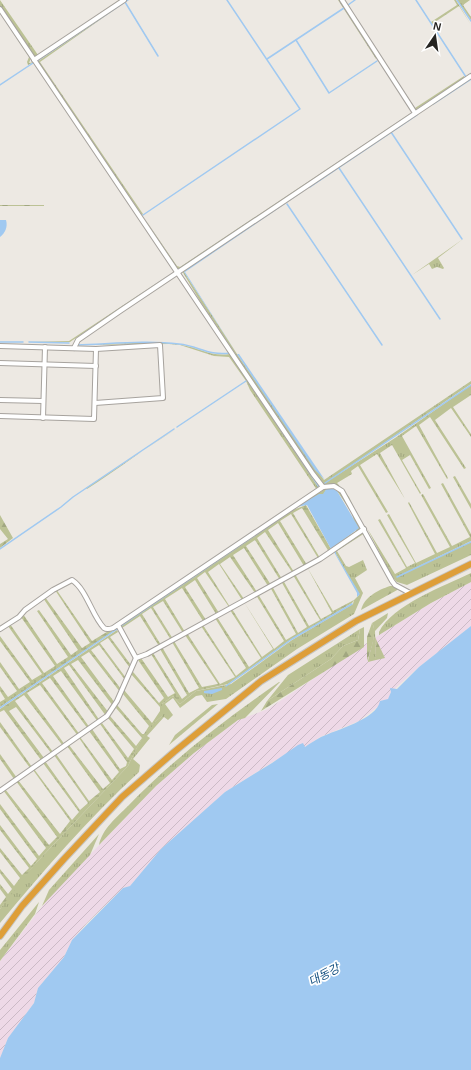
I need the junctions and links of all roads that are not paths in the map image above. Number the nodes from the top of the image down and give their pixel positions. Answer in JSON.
{"nodes":[{"id":1,"x":124,"y":0,"type":"edge"},
{"id":2,"x":342,"y":0,"type":"edge"},
{"id":3,"x":0,"y":9,"type":"edge"},
{"id":4,"x":34,"y":60,"type":"junction"},
{"id":5,"x":471,"y":76,"type":"edge"},
{"id":6,"x":415,"y":113,"type":"junction"},
{"id":7,"x":178,"y":272,"type":"junction"},
{"id":8,"x":0,"y":346,"type":"edge"},
{"id":9,"x":45,"y":347,"type":"junction"},
{"id":10,"x":74,"y":348,"type":"junction"},
{"id":11,"x":96,"y":349,"type":"junction"},
{"id":12,"x":0,"y":363,"type":"edge"},
{"id":13,"x":44,"y":365,"type":"junction"},
{"id":14,"x":96,"y":366,"type":"junction"},
{"id":15,"x":0,"y":400,"type":"edge"},
{"id":16,"x":43,"y":401,"type":"junction"},
{"id":17,"x":94,"y":403,"type":"junction"},
{"id":18,"x":0,"y":416,"type":"edge"},
{"id":19,"x":43,"y":418,"type":"junction"},
{"id":20,"x":323,"y":487,"type":"junction"},
{"id":21,"x":364,"y":529,"type":"junction"},
{"id":22,"x":471,"y":564,"type":"edge"},
{"id":23,"x":410,"y":593,"type":"junction"},
{"id":24,"x":118,"y":625,"type":"junction"},
{"id":25,"x":0,"y":629,"type":"edge"},
{"id":26,"x":136,"y":658,"type":"junction"},
{"id":27,"x":0,"y":790,"type":"edge"},
{"id":28,"x":0,"y":936,"type":"edge"}],
"edges":[{"from":1,"to":4,"type":"street"},
{"from":2,"to":6,"type":"street"},
{"from":3,"to":4,"type":"street"},
{"from":4,"to":7,"type":"street"},
{"from":5,"to":6,"type":"street"},
{"from":6,"to":7,"type":"street"},
{"from":7,"to":10,"type":"street"},
{"from":7,"to":20,"type":"street"},
{"from":8,"to":9,"type":"street"},
{"from":9,"to":10,"type":"street"},
{"from":9,"to":13,"type":"street"},
{"from":10,"to":11,"type":"street"},
{"from":11,"to":14,"type":"street"},
{"from":11,"to":17,"type":"street"},
{"from":12,"to":13,"type":"street"},
{"from":13,"to":14,"type":"street"},
{"from":13,"to":16,"type":"street"},
{"from":14,"to":17,"type":"street"},
{"from":15,"to":16,"type":"street"},
{"from":16,"to":19,"type":"street"},
{"from":17,"to":19,"type":"street"},
{"from":18,"to":19,"type":"street"},
{"from":20,"to":21,"type":"street"},
{"from":20,"to":24,"type":"street"},
{"from":21,"to":23,"type":"street"},
{"from":21,"to":26,"type":"street"},
{"from":22,"to":23,"type":"highway"},
{"from":23,"to":28,"type":"highway"},
{"from":24,"to":25,"type":"street"},
{"from":24,"to":26,"type":"street"},
{"from":26,"to":27,"type":"street"}]}
